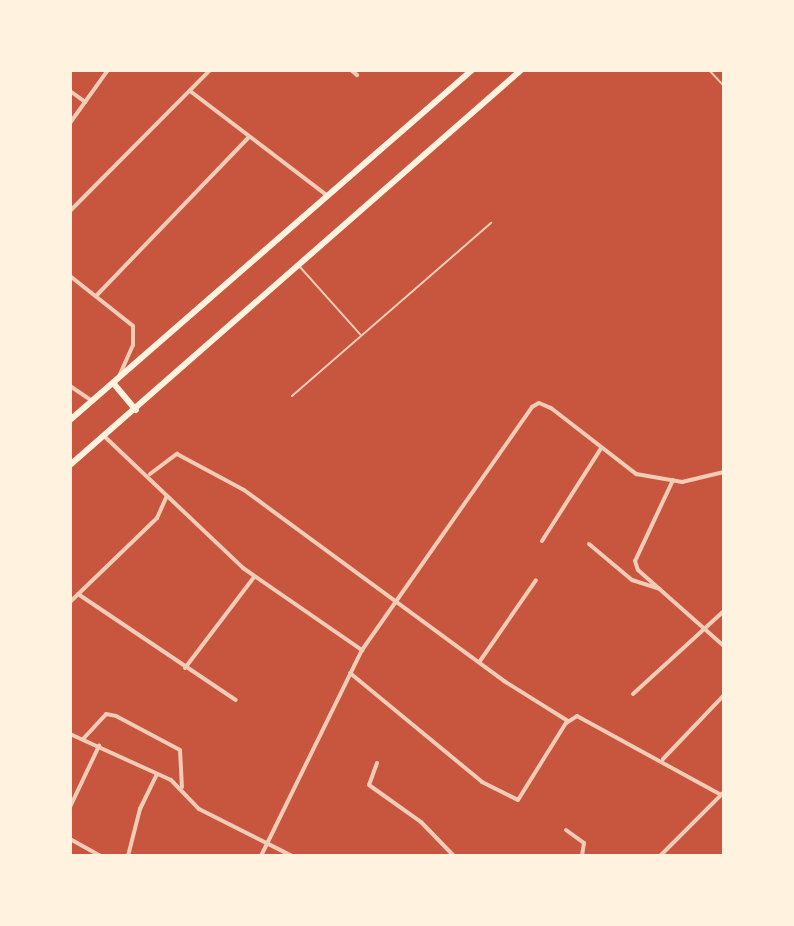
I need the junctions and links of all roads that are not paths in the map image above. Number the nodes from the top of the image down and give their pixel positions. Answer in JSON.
{"nodes":[{"id":1,"x":108,"y":70,"type":"edge"},
{"id":2,"x":210,"y":70,"type":"edge"},
{"id":3,"x":351,"y":70,"type":"edge"},
{"id":4,"x":472,"y":70,"type":"edge"},
{"id":5,"x":521,"y":70,"type":"edge"},
{"id":6,"x":709,"y":70,"type":"edge"},
{"id":7,"x":357,"y":75,"type":"dead end"},
{"id":8,"x":724,"y":86,"type":"edge"},
{"id":9,"x":70,"y":91,"type":"edge"},
{"id":10,"x":190,"y":91,"type":"junction"},
{"id":11,"x":85,"y":102,"type":"junction"},
{"id":12,"x":70,"y":123,"type":"edge"},
{"id":13,"x":249,"y":137,"type":"junction"},
{"id":14,"x":329,"y":197,"type":"junction"},
{"id":15,"x":70,"y":211,"type":"edge"},
{"id":16,"x":491,"y":223,"type":"dead end"},
{"id":17,"x":299,"y":266,"type":"junction"},
{"id":18,"x":70,"y":276,"type":"edge"},
{"id":19,"x":96,"y":296,"type":"junction"},
{"id":20,"x":361,"y":335,"type":"junction"},
{"id":21,"x":114,"y":384,"type":"junction"},
{"id":22,"x":70,"y":386,"type":"edge"},
{"id":23,"x":292,"y":396,"type":"dead end"},
{"id":24,"x":92,"y":401,"type":"junction"},
{"id":25,"x":136,"y":410,"type":"junction"},
{"id":26,"x":70,"y":420,"type":"edge"},
{"id":27,"x":104,"y":436,"type":"junction"},
{"id":28,"x":600,"y":450,"type":"junction"},
{"id":29,"x":70,"y":465,"type":"edge"},
{"id":30,"x":724,"y":472,"type":"edge"},
{"id":31,"x":150,"y":474,"type":"junction"},
{"id":32,"x":673,"y":480,"type":"junction"},
{"id":33,"x":167,"y":496,"type":"junction"},
{"id":34,"x":542,"y":541,"type":"dead end"},
{"id":35,"x":589,"y":544,"type":"dead end"},
{"id":36,"x":254,"y":577,"type":"junction"},
{"id":37,"x":536,"y":580,"type":"dead end"},
{"id":38,"x":662,"y":590,"type":"junction"},
{"id":39,"x":78,"y":594,"type":"junction"},
{"id":40,"x":399,"y":599,"type":"junction"},
{"id":41,"x":70,"y":602,"type":"edge"},
{"id":42,"x":724,"y":611,"type":"edge"},
{"id":43,"x":707,"y":626,"type":"junction"},
{"id":44,"x":724,"y":646,"type":"edge"},
{"id":45,"x":362,"y":650,"type":"junction"},
{"id":46,"x":480,"y":661,"type":"junction"},
{"id":47,"x":185,"y":668,"type":"junction"},
{"id":48,"x":350,"y":673,"type":"junction"},
{"id":49,"x":633,"y":694,"type":"dead end"},
{"id":50,"x":724,"y":695,"type":"edge"},
{"id":51,"x":236,"y":700,"type":"dead end"},
{"id":52,"x":568,"y":721,"type":"junction"},
{"id":53,"x":70,"y":734,"type":"edge"},
{"id":54,"x":83,"y":739,"type":"junction"},
{"id":55,"x":99,"y":746,"type":"junction"},
{"id":56,"x":663,"y":759,"type":"junction"},
{"id":57,"x":377,"y":763,"type":"dead end"},
{"id":58,"x":156,"y":776,"type":"junction"},
{"id":59,"x":182,"y":787,"type":"junction"},
{"id":60,"x":723,"y":793,"type":"edge"},
{"id":61,"x":70,"y":807,"type":"edge"},
{"id":62,"x":566,"y":830,"type":"dead end"},
{"id":63,"x":70,"y":839,"type":"edge"},
{"id":64,"x":266,"y":839,"type":"junction"},
{"id":65,"x":101,"y":856,"type":"edge"},
{"id":66,"x":128,"y":856,"type":"edge"},
{"id":67,"x":261,"y":856,"type":"edge"},
{"id":68,"x":292,"y":856,"type":"edge"},
{"id":69,"x":454,"y":856,"type":"edge"},
{"id":70,"x":582,"y":856,"type":"edge"},
{"id":71,"x":660,"y":856,"type":"edge"}],
"edges":[{"from":1,"to":11,"type":"street"},
{"from":2,"to":10,"type":"street"},
{"from":3,"to":7,"type":"street"},
{"from":4,"to":14,"type":"main road"},
{"from":5,"to":17,"type":"main road"},
{"from":6,"to":8,"type":"lane"},
{"from":9,"to":11,"type":"street"},
{"from":10,"to":13,"type":"street"},
{"from":10,"to":15,"type":"street"},
{"from":11,"to":12,"type":"street"},
{"from":13,"to":14,"type":"street"},
{"from":13,"to":19,"type":"street"},
{"from":14,"to":21,"type":"main road"},
{"from":16,"to":20,"type":"lane"},
{"from":17,"to":20,"type":"lane"},
{"from":17,"to":25,"type":"main road"},
{"from":18,"to":19,"type":"street"},
{"from":19,"to":21,"type":"street"},
{"from":20,"to":23,"type":"lane"},
{"from":21,"to":24,"type":"main road"},
{"from":21,"to":25,"type":"main road"},
{"from":22,"to":24,"type":"street"},
{"from":24,"to":26,"type":"main road"},
{"from":25,"to":27,"type":"main road"},
{"from":27,"to":29,"type":"main road"},
{"from":27,"to":31,"type":"street"},
{"from":28,"to":32,"type":"street"},
{"from":28,"to":34,"type":"street"},
{"from":28,"to":40,"type":"street"},
{"from":30,"to":32,"type":"street"},
{"from":31,"to":33,"type":"street"},
{"from":31,"to":40,"type":"street"},
{"from":32,"to":38,"type":"street"},
{"from":33,"to":36,"type":"street"},
{"from":33,"to":39,"type":"street"},
{"from":35,"to":38,"type":"street"},
{"from":36,"to":45,"type":"street"},
{"from":36,"to":47,"type":"street"},
{"from":37,"to":46,"type":"street"},
{"from":38,"to":43,"type":"street"},
{"from":39,"to":41,"type":"street"},
{"from":39,"to":47,"type":"street"},
{"from":40,"to":45,"type":"street"},
{"from":40,"to":46,"type":"street"},
{"from":42,"to":43,"type":"street"},
{"from":43,"to":44,"type":"street"},
{"from":43,"to":49,"type":"street"},
{"from":45,"to":48,"type":"street"},
{"from":46,"to":52,"type":"street"},
{"from":47,"to":51,"type":"street"},
{"from":48,"to":52,"type":"street"},
{"from":48,"to":64,"type":"street"},
{"from":50,"to":56,"type":"street"},
{"from":52,"to":56,"type":"street"},
{"from":53,"to":54,"type":"street"},
{"from":54,"to":55,"type":"street"},
{"from":54,"to":59,"type":"street"},
{"from":55,"to":58,"type":"street"},
{"from":55,"to":61,"type":"street"},
{"from":56,"to":60,"type":"street"},
{"from":57,"to":69,"type":"street"},
{"from":58,"to":59,"type":"street"},
{"from":58,"to":66,"type":"street"},
{"from":59,"to":64,"type":"street"},
{"from":60,"to":71,"type":"street"},
{"from":62,"to":70,"type":"street"},
{"from":63,"to":65,"type":"street"},
{"from":64,"to":67,"type":"street"},
{"from":64,"to":68,"type":"street"}]}
